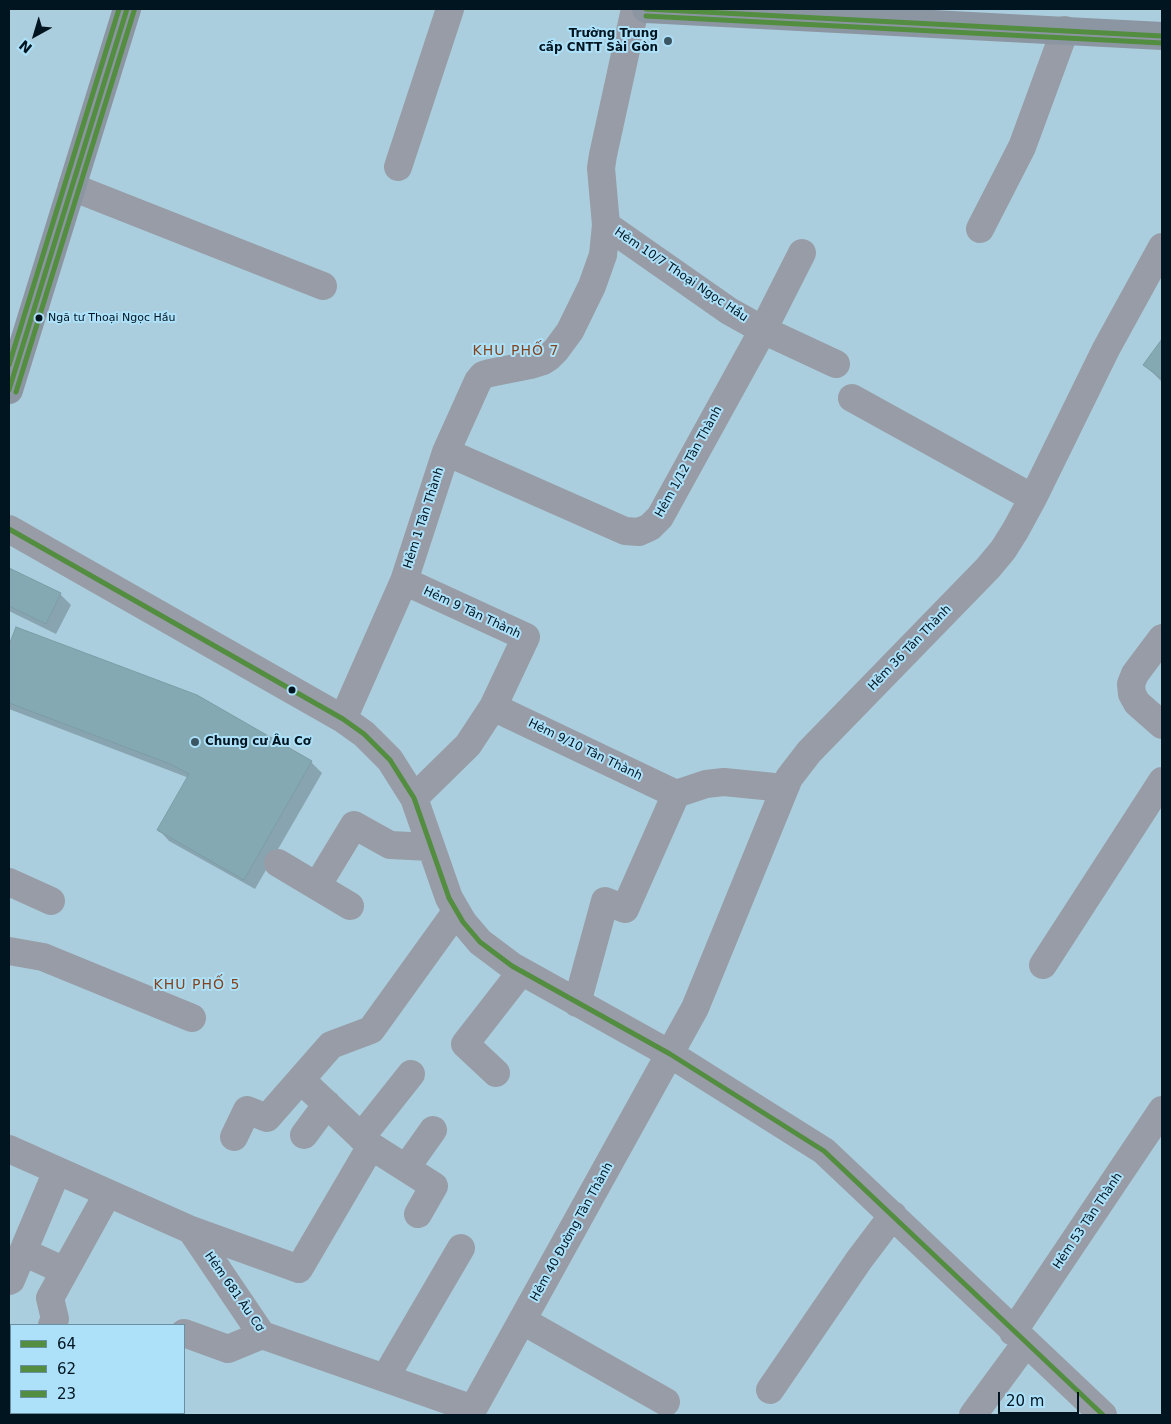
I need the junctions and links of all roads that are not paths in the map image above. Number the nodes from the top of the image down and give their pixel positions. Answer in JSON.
{"nodes":[{"id":1,"x":127,"y":9,"type":"edge"},
{"id":2,"x":450,"y":9,"type":"edge"},
{"id":3,"x":635,"y":9,"type":"edge"},
{"id":4,"x":646,"y":9,"type":"edge"},
{"id":5,"x":913,"y":15,"type":"edge"},
{"id":6,"x":1065,"y":30,"type":"junction"},
{"id":7,"x":1162,"y":36,"type":"edge"},
{"id":8,"x":398,"y":167,"type":"dead end"},
{"id":9,"x":72,"y":187,"type":"junction"},
{"id":10,"x":606,"y":224,"type":"junction"},
{"id":11,"x":980,"y":229,"type":"dead end"},
{"id":12,"x":1162,"y":247,"type":"edge"},
{"id":13,"x":802,"y":253,"type":"dead end"},
{"id":14,"x":323,"y":286,"type":"dead end"},
{"id":15,"x":763,"y":330,"type":"junction"},
{"id":16,"x":836,"y":364,"type":"dead end"},
{"id":17,"x":9,"y":390,"type":"edge"},
{"id":18,"x":852,"y":398,"type":"dead end"},
{"id":19,"x":446,"y":452,"type":"junction"},
{"id":20,"x":1033,"y":498,"type":"junction"},
{"id":21,"x":9,"y":529,"type":"edge"},
{"id":22,"x":404,"y":581,"type":"junction"},
{"id":23,"x":1162,"y":638,"type":"edge"},
{"id":24,"x":493,"y":707,"type":"junction"},
{"id":25,"x":343,"y":719,"type":"junction"},
{"id":26,"x":1162,"y":725,"type":"edge"},
{"id":27,"x":1162,"y":782,"type":"edge"},
{"id":28,"x":784,"y":788,"type":"junction"},
{"id":29,"x":676,"y":794,"type":"junction"},
{"id":30,"x":414,"y":798,"type":"junction"},
{"id":31,"x":431,"y":848,"type":"junction"},
{"id":32,"x":278,"y":863,"type":"dead end"},
{"id":33,"x":9,"y":882,"type":"edge"},
{"id":34,"x":318,"y":886,"type":"junction"},
{"id":35,"x":51,"y":901,"type":"dead end"},
{"id":36,"x":350,"y":906,"type":"dead end"},
{"id":37,"x":456,"y":912,"type":"junction"},
{"id":38,"x":9,"y":951,"type":"edge"},
{"id":39,"x":1042,"y":965,"type":"dead end"},
{"id":40,"x":521,"y":972,"type":"junction"},
{"id":41,"x":577,"y":1003,"type":"junction"},
{"id":42,"x":192,"y":1018,"type":"dead end"},
{"id":43,"x":670,"y":1054,"type":"junction"},
{"id":44,"x":496,"y":1072,"type":"dead end"},
{"id":45,"x":411,"y":1074,"type":"dead end"},
{"id":46,"x":301,"y":1080,"type":"junction"},
{"id":47,"x":327,"y":1104,"type":"junction"},
{"id":48,"x":1162,"y":1110,"type":"edge"},
{"id":49,"x":433,"y":1130,"type":"dead end"},
{"id":50,"x":304,"y":1135,"type":"dead end"},
{"id":51,"x":234,"y":1137,"type":"dead end"},
{"id":52,"x":366,"y":1142,"type":"junction"},
{"id":53,"x":9,"y":1149,"type":"edge"},
{"id":54,"x":406,"y":1168,"type":"junction"},
{"id":55,"x":57,"y":1171,"type":"junction"},
{"id":56,"x":108,"y":1193,"type":"junction"},
{"id":57,"x":418,"y":1214,"type":"dead end"},
{"id":58,"x":893,"y":1216,"type":"junction"},
{"id":59,"x":191,"y":1230,"type":"junction"},
{"id":60,"x":460,"y":1248,"type":"dead end"},
{"id":61,"x":23,"y":1252,"type":"junction"},
{"id":62,"x":64,"y":1271,"type":"junction"},
{"id":63,"x":9,"y":1281,"type":"edge"},
{"id":64,"x":523,"y":1320,"type":"junction"},
{"id":65,"x":52,"y":1324,"type":"edge"},
{"id":66,"x":185,"y":1333,"type":"edge"},
{"id":67,"x":262,"y":1336,"type":"junction"},
{"id":68,"x":1020,"y":1337,"type":"junction"},
{"id":69,"x":384,"y":1378,"type":"junction"},
{"id":70,"x":770,"y":1390,"type":"dead end"},
{"id":71,"x":666,"y":1402,"type":"dead end"},
{"id":72,"x":473,"y":1409,"type":"joint"},
{"id":73,"x":974,"y":1415,"type":"edge"},
{"id":74,"x":1103,"y":1415,"type":"edge"}],
"edges":[{"from":1,"to":9,"type":"main road"},
{"from":2,"to":8,"type":"street"},
{"from":3,"to":10,"type":"street"},
{"from":4,"to":5,"type":"main road"},
{"from":5,"to":6,"type":"main road"},
{"from":6,"to":7,"type":"main road"},
{"from":6,"to":11,"type":"street"},
{"from":9,"to":14,"type":"street"},
{"from":9,"to":17,"type":"main road"},
{"from":10,"to":15,"type":"street","name":"Hẻm 10/7 Thoại Ngọc Hầu"},
{"from":10,"to":19,"type":"street","name":"Hẻm 1 Tân Thành"},
{"from":12,"to":20,"type":"street","name":"Hẻm 36 Tân Thành"},
{"from":13,"to":15,"type":"street","name":"Hẻm 1/12 Tân Thành"},
{"from":15,"to":16,"type":"street","name":"Hẻm 10/7 Thoại Ngọc Hầu"},
{"from":15,"to":19,"type":"street","name":"Hẻm 1/12 Tân Thành"},
{"from":18,"to":20,"type":"street"},
{"from":19,"to":22,"type":"street","name":"Hẻm 1 Tân Thành"},
{"from":20,"to":28,"type":"street","name":"Hẻm 36 Tân Thành"},
{"from":21,"to":25,"type":"street"},
{"from":22,"to":24,"type":"street","name":"Hẻm 9 Tân Thành"},
{"from":22,"to":25,"type":"street","name":"Hẻm 1 Tân Thành"},
{"from":23,"to":26,"type":"street"},
{"from":24,"to":29,"type":"street","name":"Hẻm 9/10 Tân Thành"},
{"from":24,"to":30,"type":"street","name":"Hẻm 9 Tân Thành"},
{"from":25,"to":30,"type":"street"},
{"from":27,"to":39,"type":"street"},
{"from":28,"to":29,"type":"street"},
{"from":28,"to":43,"type":"street","name":"Hẻm 36 Tân Thành"},
{"from":29,"to":41,"type":"street"},
{"from":30,"to":31,"type":"street"},
{"from":31,"to":34,"type":"street"},
{"from":31,"to":37,"type":"street"},
{"from":32,"to":34,"type":"street"},
{"from":33,"to":35,"type":"street"},
{"from":34,"to":36,"type":"street"},
{"from":37,"to":40,"type":"street"},
{"from":37,"to":46,"type":"street"},
{"from":38,"to":42,"type":"street"},
{"from":40,"to":41,"type":"street"},
{"from":40,"to":44,"type":"street"},
{"from":41,"to":43,"type":"street"},
{"from":43,"to":58,"type":"street"},
{"from":43,"to":64,"type":"street","name":"Hẻm 40 Đường Tân Thành"},
{"from":45,"to":52,"type":"street"},
{"from":46,"to":47,"type":"street"},
{"from":46,"to":51,"type":"street"},
{"from":47,"to":50,"type":"street"},
{"from":47,"to":52,"type":"street"},
{"from":48,"to":68,"type":"street","name":"Hẻm 53 Tân Thành"},
{"from":49,"to":54,"type":"street"},
{"from":52,"to":54,"type":"street"},
{"from":52,"to":59,"type":"street"},
{"from":53,"to":55,"type":"street"},
{"from":54,"to":57,"type":"street"},
{"from":55,"to":56,"type":"street"},
{"from":55,"to":61,"type":"street"},
{"from":56,"to":59,"type":"street"},
{"from":56,"to":62,"type":"street"},
{"from":58,"to":68,"type":"street"},
{"from":58,"to":70,"type":"street"},
{"from":59,"to":67,"type":"street","name":"Hẻm 681 Âu Cơ"},
{"from":60,"to":69,"type":"street"},
{"from":61,"to":62,"type":"street"},
{"from":61,"to":63,"type":"street"},
{"from":62,"to":65,"type":"street"},
{"from":64,"to":71,"type":"street"},
{"from":64,"to":72,"type":"street","name":"Hẻm 40 Đường Tân Thành"},
{"from":66,"to":67,"type":"street"},
{"from":67,"to":69,"type":"street","name":"Hẻm 681 Âu Cơ"},
{"from":68,"to":73,"type":"street","name":"Hẻm 53 Tân Thành"},
{"from":68,"to":74,"type":"street"},
{"from":69,"to":72,"type":"street","name":"Hẻm 681 Âu Cơ"}]}
